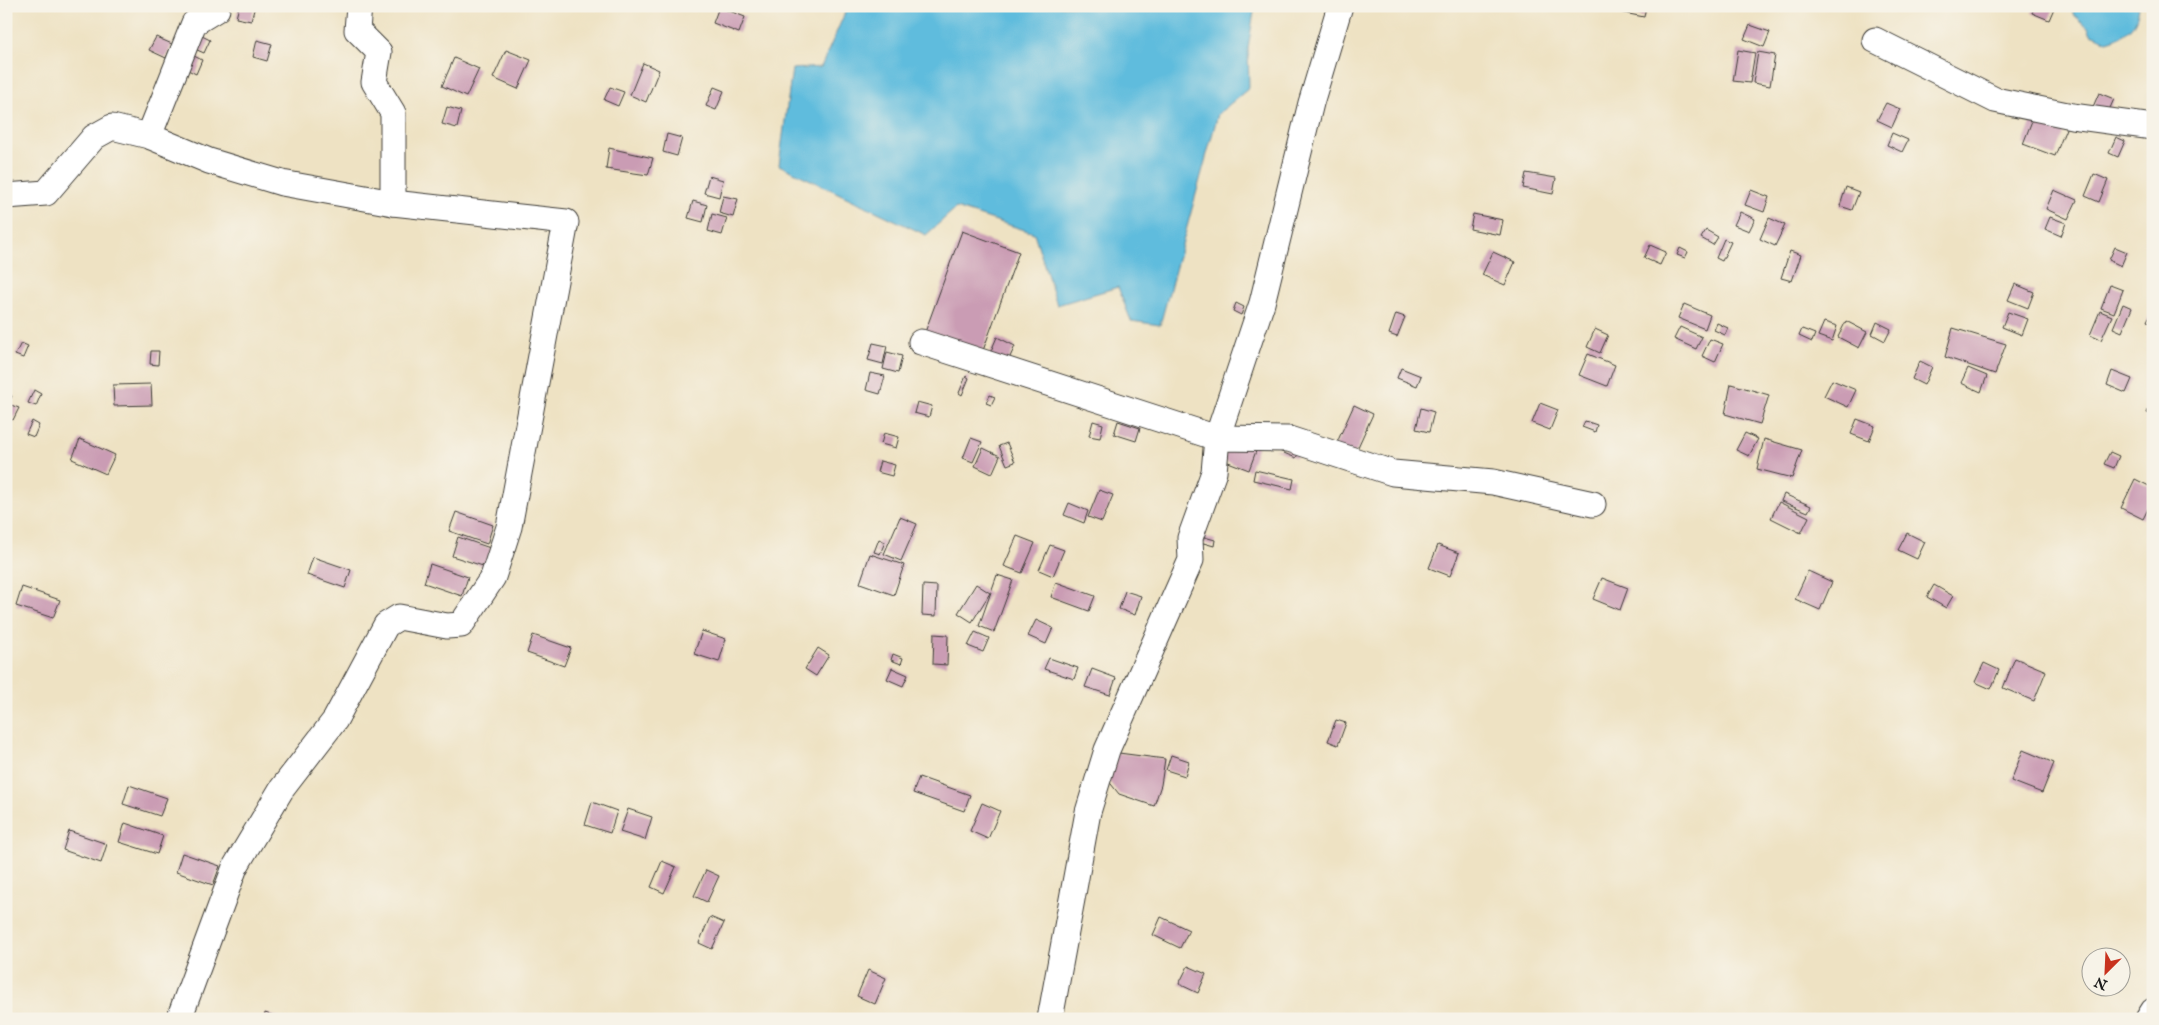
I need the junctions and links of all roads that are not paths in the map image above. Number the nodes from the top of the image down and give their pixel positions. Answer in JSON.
{"nodes":[{"id":1,"x":217,"y":6,"type":"edge"},
{"id":2,"x":359,"y":6,"type":"edge"},
{"id":3,"x":1340,"y":6,"type":"edge"},
{"id":4,"x":1875,"y":40,"type":"dead end"},
{"id":5,"x":2153,"y":127,"type":"edge"},
{"id":6,"x":149,"y":136,"type":"junction"},
{"id":7,"x":6,"y":196,"type":"edge"},
{"id":8,"x":393,"y":203,"type":"junction"},
{"id":9,"x":921,"y":342,"type":"dead end"},
{"id":10,"x":1217,"y":438,"type":"junction"},
{"id":11,"x":1593,"y":504,"type":"dead end"},
{"id":12,"x":2153,"y":1011,"type":"edge"},
{"id":13,"x":179,"y":1019,"type":"edge"},
{"id":14,"x":1050,"y":1019,"type":"edge"},
{"id":15,"x":2148,"y":1019,"type":"edge"}],
"edges":[{"from":1,"to":6,"type":"street"},
{"from":2,"to":8,"type":"street"},
{"from":3,"to":10,"type":"street"},
{"from":4,"to":5,"type":"street"},
{"from":6,"to":7,"type":"street"},
{"from":6,"to":8,"type":"street"},
{"from":8,"to":13,"type":"street"},
{"from":9,"to":10,"type":"street"},
{"from":10,"to":11,"type":"street"},
{"from":10,"to":14,"type":"street"},
{"from":12,"to":15,"type":"street"}]}
